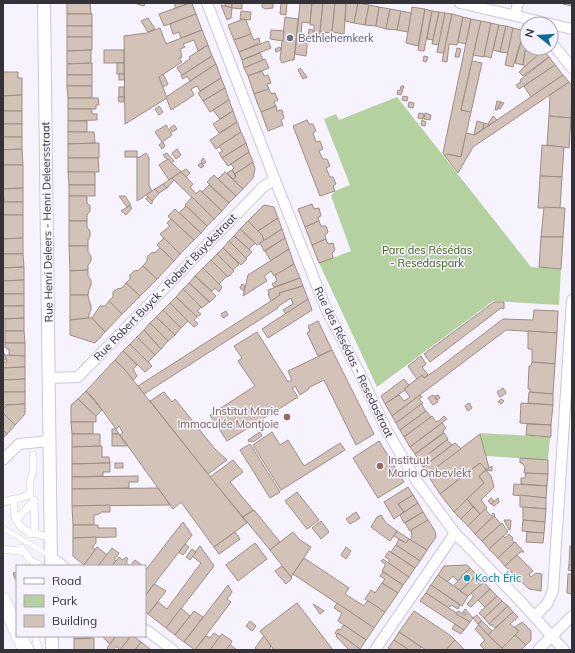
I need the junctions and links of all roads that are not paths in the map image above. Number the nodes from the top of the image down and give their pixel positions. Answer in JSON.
{"nodes":[{"id":1,"x":44,"y":3,"type":"edge"},
{"id":2,"x":207,"y":3,"type":"edge"},
{"id":3,"x":460,"y":3,"type":"edge"},
{"id":4,"x":518,"y":3,"type":"edge"},
{"id":5,"x":515,"y":15,"type":"junction"},
{"id":6,"x":519,"y":16,"type":"edge"},
{"id":7,"x":559,"y":26,"type":"edge"},
{"id":8,"x":572,"y":29,"type":"edge"},
{"id":9,"x":559,"y":52,"type":"edge"},
{"id":10,"x":572,"y":68,"type":"edge"},
{"id":11,"x":275,"y":180,"type":"junction"},
{"id":12,"x":572,"y":300,"type":"edge"},
{"id":13,"x":49,"y":378,"type":"junction"},
{"id":14,"x":49,"y":441,"type":"junction"},
{"id":15,"x":33,"y":455,"type":"dead end"},
{"id":16,"x":3,"y":460,"type":"edge"},
{"id":17,"x":28,"y":497,"type":"junction"},
{"id":18,"x":14,"y":499,"type":"junction"},
{"id":19,"x":3,"y":502,"type":"edge"},
{"id":20,"x":16,"y":520,"type":"junction"},
{"id":21,"x":3,"y":528,"type":"edge"},
{"id":22,"x":32,"y":533,"type":"junction"},
{"id":23,"x":455,"y":533,"type":"junction"},
{"id":24,"x":43,"y":536,"type":"dead end"},
{"id":25,"x":3,"y":549,"type":"edge"},
{"id":26,"x":51,"y":561,"type":"edge"},
{"id":27,"x":30,"y":563,"type":"edge"},
{"id":28,"x":61,"y":565,"type":"edge"},
{"id":29,"x":3,"y":600,"type":"edge"},
{"id":30,"x":535,"y":616,"type":"junction"},
{"id":31,"x":572,"y":616,"type":"edge"},
{"id":32,"x":16,"y":629,"type":"edge"},
{"id":33,"x":146,"y":630,"type":"edge"},
{"id":34,"x":552,"y":636,"type":"junction"},
{"id":35,"x":20,"y":637,"type":"edge"},
{"id":36,"x":36,"y":637,"type":"edge"},
{"id":37,"x":52,"y":637,"type":"edge"},
{"id":38,"x":26,"y":650,"type":"edge"},
{"id":39,"x":39,"y":650,"type":"edge"},
{"id":40,"x":52,"y":650,"type":"edge"},
{"id":41,"x":173,"y":650,"type":"edge"},
{"id":42,"x":375,"y":650,"type":"edge"},
{"id":43,"x":538,"y":650,"type":"edge"},
{"id":44,"x":564,"y":650,"type":"edge"}],
"edges":[{"from":1,"to":13,"type":"street","name":"Rue Henri Deleers - Henri Deleersstraat"},
{"from":2,"to":11,"type":"street","name":"Rue des Résédas - Resedastraat"},
{"from":3,"to":5,"type":"street"},
{"from":4,"to":5,"type":"street"},
{"from":5,"to":6,"type":"street"},
{"from":7,"to":8,"type":"street"},
{"from":9,"to":10,"type":"street"},
{"from":11,"to":13,"type":"street","name":"Rue Robert Buyck - Robert Buyckstraat"},
{"from":11,"to":23,"type":"street","name":"Rue des Résédas - Resedastraat"},
{"from":12,"to":30,"type":"street"},
{"from":13,"to":14,"type":"street","name":"Rue Henri Deleers - Henri Deleersstraat"},
{"from":14,"to":16,"type":"street"},
{"from":14,"to":26,"type":"street","name":"Rue Henri Deleers - Henri Deleersstraat"},
{"from":15,"to":17,"type":"street"},
{"from":17,"to":18,"type":"street"},
{"from":17,"to":20,"type":"street"},
{"from":17,"to":22,"type":"street"},
{"from":18,"to":19,"type":"street"},
{"from":18,"to":20,"type":"street"},
{"from":20,"to":22,"type":"street"},
{"from":21,"to":26,"type":"lane"},
{"from":22,"to":24,"type":"street"},
{"from":23,"to":30,"type":"street","name":"Rue des Résédas - Resedastraat"},
{"from":23,"to":42,"type":"street"},
{"from":25,"to":27,"type":"street"},
{"from":26,"to":28,"type":"street"},
{"from":29,"to":32,"type":"main road"},
{"from":30,"to":34,"type":"street","name":"Rue des Résédas - Resedastraat"},
{"from":31,"to":34,"type":"street"},
{"from":33,"to":41,"type":"street"},
{"from":34,"to":43,"type":"street"},
{"from":34,"to":44,"type":"street","name":"Rue des Résédas - Resedastraat"},
{"from":35,"to":38,"type":"main road"},
{"from":36,"to":39,"type":"street"},
{"from":37,"to":40,"type":"street"}]}
